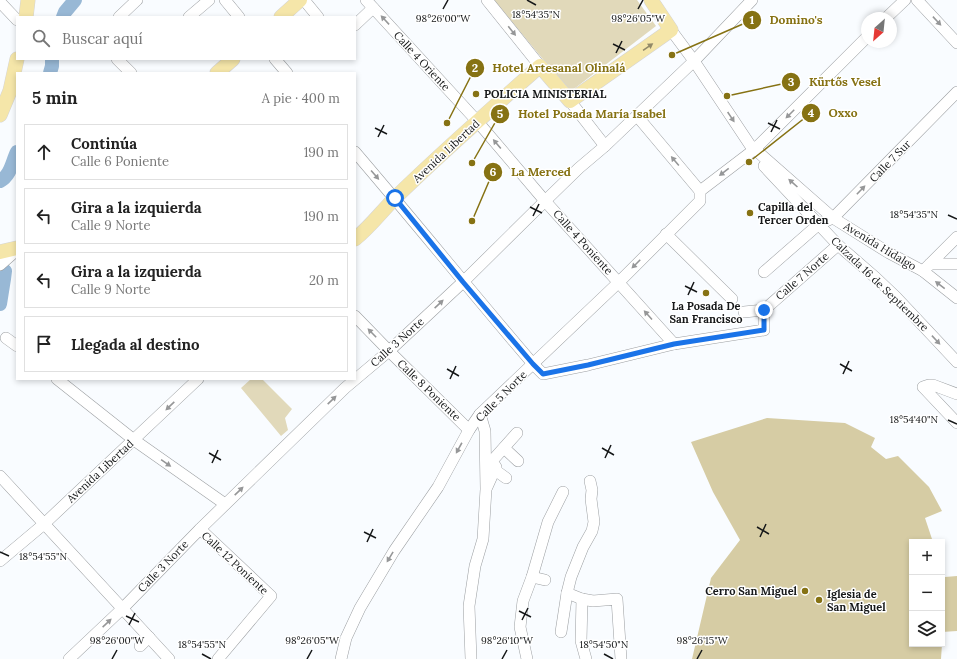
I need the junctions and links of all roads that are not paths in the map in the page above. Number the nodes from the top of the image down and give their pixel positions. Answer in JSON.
{"nodes":[{"id":1,"x":28,"y":0,"type":"edge"},
{"id":2,"x":137,"y":0,"type":"edge"},
{"id":3,"x":209,"y":0,"type":"edge"},
{"id":4,"x":225,"y":0,"type":"edge"},
{"id":5,"x":300,"y":0,"type":"edge"},
{"id":6,"x":304,"y":0,"type":"edge"},
{"id":7,"x":487,"y":0,"type":"edge"},
{"id":8,"x":651,"y":0,"type":"edge"},
{"id":9,"x":752,"y":0,"type":"edge"},
{"id":10,"x":905,"y":0,"type":"edge"},
{"id":11,"x":917,"y":0,"type":"edge"},
{"id":12,"x":0,"y":2,"type":"edge"},
{"id":13,"x":369,"y":3,"type":"edge"},
{"id":14,"x":892,"y":12,"type":"edge"},
{"id":15,"x":26,"y":16,"type":"edge"},
{"id":16,"x":120,"y":16,"type":"edge"},
{"id":17,"x":190,"y":16,"type":"edge"},
{"id":18,"x":238,"y":16,"type":"edge"},
{"id":19,"x":282,"y":16,"type":"edge"},
{"id":20,"x":317,"y":16,"type":"edge"},
{"id":21,"x":16,"y":19,"type":"edge"},
{"id":22,"x":356,"y":22,"type":"edge"},
{"id":23,"x":671,"y":30,"type":"junction"},
{"id":24,"x":861,"y":43,"type":"edge"},
{"id":25,"x":957,"y":43,"type":"edge"},
{"id":26,"x":17,"y":60,"type":"edge"},
{"id":27,"x":119,"y":60,"type":"edge"},
{"id":28,"x":233,"y":60,"type":"edge"},
{"id":29,"x":276,"y":60,"type":"edge"},
{"id":30,"x":694,"y":61,"type":"junction"},
{"id":31,"x":540,"y":66,"type":"junction"},
{"id":32,"x":130,"y":72,"type":"edge"},
{"id":33,"x":219,"y":72,"type":"edge"},
{"id":34,"x":286,"y":72,"type":"edge"},
{"id":35,"x":957,"y":92,"type":"edge"},
{"id":36,"x":570,"y":102,"type":"junction"},
{"id":37,"x":0,"y":115,"type":"edge"},
{"id":38,"x":637,"y":116,"type":"junction"},
{"id":39,"x":477,"y":121,"type":"junction"},
{"id":40,"x":605,"y":146,"type":"junction"},
{"id":41,"x":752,"y":148,"type":"junction"},
{"id":42,"x":356,"y":153,"type":"edge"},
{"id":43,"x":700,"y":191,"type":"junction"},
{"id":44,"x":395,"y":198,"type":"junction"},
{"id":45,"x":545,"y":201,"type":"junction"},
{"id":46,"x":833,"y":218,"type":"junction"},
{"id":47,"x":819,"y":224,"type":"junction"},
{"id":48,"x":666,"y":234,"type":"junction"},
{"id":49,"x":957,"y":237,"type":"edge"},
{"id":50,"x":356,"y":238,"type":"edge"},
{"id":51,"x":838,"y":245,"type":"junction"},
{"id":52,"x":16,"y":249,"type":"edge"},
{"id":53,"x":16,"y":250,"type":"edge"},
{"id":54,"x":0,"y":252,"type":"edge"},
{"id":55,"x":957,"y":264,"type":"edge"},
{"id":56,"x":0,"y":265,"type":"edge"},
{"id":57,"x":926,"y":268,"type":"junction"},
{"id":58,"x":764,"y":272,"type":"dead end"},
{"id":59,"x":463,"y":282,"type":"junction"},
{"id":60,"x":619,"y":282,"type":"junction"},
{"id":61,"x":957,"y":298,"type":"edge"},
{"id":62,"x":732,"y":299,"type":"dead end"},
{"id":63,"x":764,"y":310,"type":"junction"},
{"id":64,"x":744,"y":312,"type":"dead end"},
{"id":65,"x":356,"y":317,"type":"edge"},
{"id":66,"x":6,"y":338,"type":"dead end"},
{"id":67,"x":674,"y":344,"type":"junction"},
{"id":68,"x":16,"y":345,"type":"edge"},
{"id":69,"x":389,"y":351,"type":"junction"},
{"id":70,"x":957,"y":362,"type":"edge"},
{"id":71,"x":533,"y":364,"type":"junction"},
{"id":72,"x":356,"y":379,"type":"edge"},
{"id":73,"x":58,"y":380,"type":"edge"},
{"id":74,"x":197,"y":380,"type":"edge"},
{"id":75,"x":355,"y":380,"type":"edge"},
{"id":76,"x":957,"y":394,"type":"edge"},
{"id":77,"x":480,"y":414,"type":"junction"},
{"id":78,"x":957,"y":423,"type":"edge"},
{"id":79,"x":469,"y":430,"type":"junction"},
{"id":80,"x":517,"y":433,"type":"dead end"},
{"id":81,"x":134,"y":440,"type":"junction"},
{"id":82,"x":504,"y":448,"type":"junction"},
{"id":83,"x":518,"y":461,"type":"dead end"},
{"id":84,"x":495,"y":470,"type":"junction"},
{"id":85,"x":0,"y":476,"type":"edge"},
{"id":86,"x":506,"y":478,"type":"dead end"},
{"id":87,"x":590,"y":481,"type":"dead end"},
{"id":88,"x":486,"y":489,"type":"junction"},
{"id":89,"x":563,"y":492,"type":"dead end"},
{"id":90,"x":225,"y":504,"type":"junction"},
{"id":91,"x":44,"y":524,"type":"junction"},
{"id":92,"x":200,"y":529,"type":"junction"},
{"id":93,"x":0,"y":561,"type":"edge"},
{"id":94,"x":532,"y":577,"type":"junction"},
{"id":95,"x":545,"y":580,"type":"dead end"},
{"id":96,"x":567,"y":593,"type":"junction"},
{"id":97,"x":582,"y":599,"type":"junction"},
{"id":98,"x":122,"y":609,"type":"junction"},
{"id":99,"x":561,"y":632,"type":"dead end"},
{"id":100,"x":149,"y":637,"type":"junction"},
{"id":101,"x":140,"y":646,"type":"dead end"},
{"id":102,"x":68,"y":659,"type":"edge"},
{"id":103,"x":169,"y":659,"type":"edge"},
{"id":104,"x":218,"y":659,"type":"edge"},
{"id":105,"x":340,"y":659,"type":"edge"},
{"id":106,"x":470,"y":659,"type":"edge"},
{"id":107,"x":527,"y":659,"type":"edge"},
{"id":108,"x":586,"y":659,"type":"edge"},
{"id":109,"x":621,"y":659,"type":"edge"}],
"edges":[{"from":1,"to":15,"type":"main road"},
{"from":2,"to":16,"type":"street"},
{"from":3,"to":17,"type":"street"},
{"from":4,"to":18,"type":"street"},
{"from":5,"to":19,"type":"main road"},
{"from":6,"to":20,"type":"street"},
{"from":7,"to":31,"type":"street","one_way":true},
{"from":8,"to":23,"type":"main road"},
{"from":9,"to":30,"type":"street","name":"Calle 3 Norte"},
{"from":10,"to":14,"type":"street"},
{"from":11,"to":25,"type":"street","one_way":true},
{"from":12,"to":21,"type":"street"},
{"from":13,"to":22,"type":"street"},
{"from":39,"to":13,"type":"street","name":"Calle 4 Oriente","one_way":true},
{"from":23,"to":30,"type":"street","name":"Avenida Hidalgo"},
{"from":36,"to":23,"type":"main road","one_way":true},
{"from":24,"to":41,"type":"street","name":"Calle 5 Norte","one_way":true},
{"from":26,"to":37,"type":"main road"},
{"from":27,"to":32,"type":"street"},
{"from":28,"to":33,"type":"main road"},
{"from":29,"to":34,"type":"street"},
{"from":30,"to":38,"type":"street","name":"Calle 3 Norte"},
{"from":30,"to":41,"type":"street","name":"Avenida Hidalgo","one_way":true},
{"from":31,"to":36,"type":"main road"},
{"from":31,"to":39,"type":"main road","name":"Avenida Libertad"},
{"from":46,"to":35,"type":"street","name":"Calle 7 Sur","one_way":true},
{"from":36,"to":40,"type":"street"},
{"from":38,"to":40,"type":"street","name":"Calle 3 Norte"},
{"from":43,"to":38,"type":"street","one_way":true},
{"from":39,"to":44,"type":"main road","name":"Avenida Libertad"},
{"from":45,"to":39,"type":"street","name":"Calle 4 Poniente","one_way":true},
{"from":40,"to":45,"type":"street","name":"Calle 3 Norte"},
{"from":41,"to":43,"type":"street","name":"Calle 5 Norte","one_way":true},
{"from":46,"to":41,"type":"street","name":"Avenida Hidalgo","one_way":true},
{"from":41,"to":47,"type":"street","name":"Avenida Hidalgo"},
{"from":42,"to":44,"type":"street","one_way":true},
{"from":43,"to":48,"type":"street","name":"Calle 5 Norte"},
{"from":44,"to":50,"type":"main road","name":"Avenida Libertad"},
{"from":44,"to":59,"type":"street"},
{"from":45,"to":59,"type":"street","name":"Calle 3 Norte"},
{"from":45,"to":60,"type":"street","name":"Calle 4 Poniente"},
{"from":46,"to":47,"type":"street","name":"Calle 7 Sur"},
{"from":46,"to":57,"type":"street","name":"Avenida Hidalgo"},
{"from":47,"to":51,"type":"street","name":"Calzada 16 de Septiembre"},
{"from":47,"to":58,"type":"street","name":"Calle 7 Sur"},
{"from":48,"to":60,"type":"street","name":"Calle 5 Norte","one_way":true},
{"from":48,"to":62,"type":"street"},
{"from":49,"to":57,"type":"street"},
{"from":51,"to":63,"type":"street","name":"Calle 7 Norte"},
{"from":51,"to":70,"type":"street","name":"Calzada 16 de Septiembre","one_way":true},
{"from":52,"to":54,"type":"main road"},
{"from":53,"to":56,"type":"street"},
{"from":55,"to":57,"type":"street"},
{"from":61,"to":57,"type":"street","name":"Avenida Hidalgo","one_way":true},
{"from":69,"to":59,"type":"street","name":"Calle 3 Norte","one_way":true},
{"from":59,"to":71,"type":"street"},
{"from":67,"to":60,"type":"street","name":"Calle 4 Poniente","one_way":true},
{"from":60,"to":71,"type":"street","name":"Calle 5 Norte"},
{"from":63,"to":64,"type":"street"},
{"from":63,"to":67,"type":"street"},
{"from":69,"to":65,"type":"street","name":"Calle 8 Poniente","one_way":true},
{"from":66,"to":68,"type":"street"},
{"from":67,"to":71,"type":"street"},
{"from":72,"to":69,"type":"street","name":"Calle 3 Norte","one_way":true},
{"from":69,"to":79,"type":"street","name":"Calle 8 Poniente"},
{"from":71,"to":77,"type":"street","name":"Calle 5 Norte"},
{"from":73,"to":81,"type":"street"},
{"from":74,"to":81,"type":"street","name":"Avenida Libertad","one_way":true},
{"from":90,"to":75,"type":"street","name":"Calle 3 Norte","one_way":true},
{"from":76,"to":78,"type":"street"},
{"from":77,"to":79,"type":"street","name":"Calle 5 Norte"},
{"from":77,"to":88,"type":"street"},
{"from":79,"to":105,"type":"street","name":"Calle 5 Norte","one_way":true},
{"from":80,"to":82,"type":"street"},
{"from":81,"to":90,"type":"street","one_way":true},
{"from":81,"to":91,"type":"street","name":"Avenida Libertad"},
{"from":82,"to":83,"type":"street"},
{"from":82,"to":84,"type":"street"},
{"from":84,"to":86,"type":"street"},
{"from":84,"to":88,"type":"street"},
{"from":85,"to":91,"type":"street"},
{"from":87,"to":96,"type":"street"},
{"from":88,"to":106,"type":"street"},
{"from":89,"to":94,"type":"street"},
{"from":90,"to":92,"type":"street","name":"Calle 3 Norte"},
{"from":91,"to":93,"type":"street","name":"Avenida Libertad"},
{"from":91,"to":98,"type":"street"},
{"from":92,"to":98,"type":"street","name":"Calle 3 Norte"},
{"from":92,"to":104,"type":"street","name":"Calle 12 Poniente"},
{"from":94,"to":95,"type":"street"},
{"from":94,"to":107,"type":"street"},
{"from":96,"to":97,"type":"street"},
{"from":96,"to":99,"type":"street"},
{"from":97,"to":108,"type":"street"},
{"from":97,"to":109,"type":"street"},
{"from":98,"to":100,"type":"street"},
{"from":102,"to":98,"type":"street","name":"Calle 3 Norte","one_way":true},
{"from":100,"to":101,"type":"street"},
{"from":100,"to":103,"type":"street"}]}
